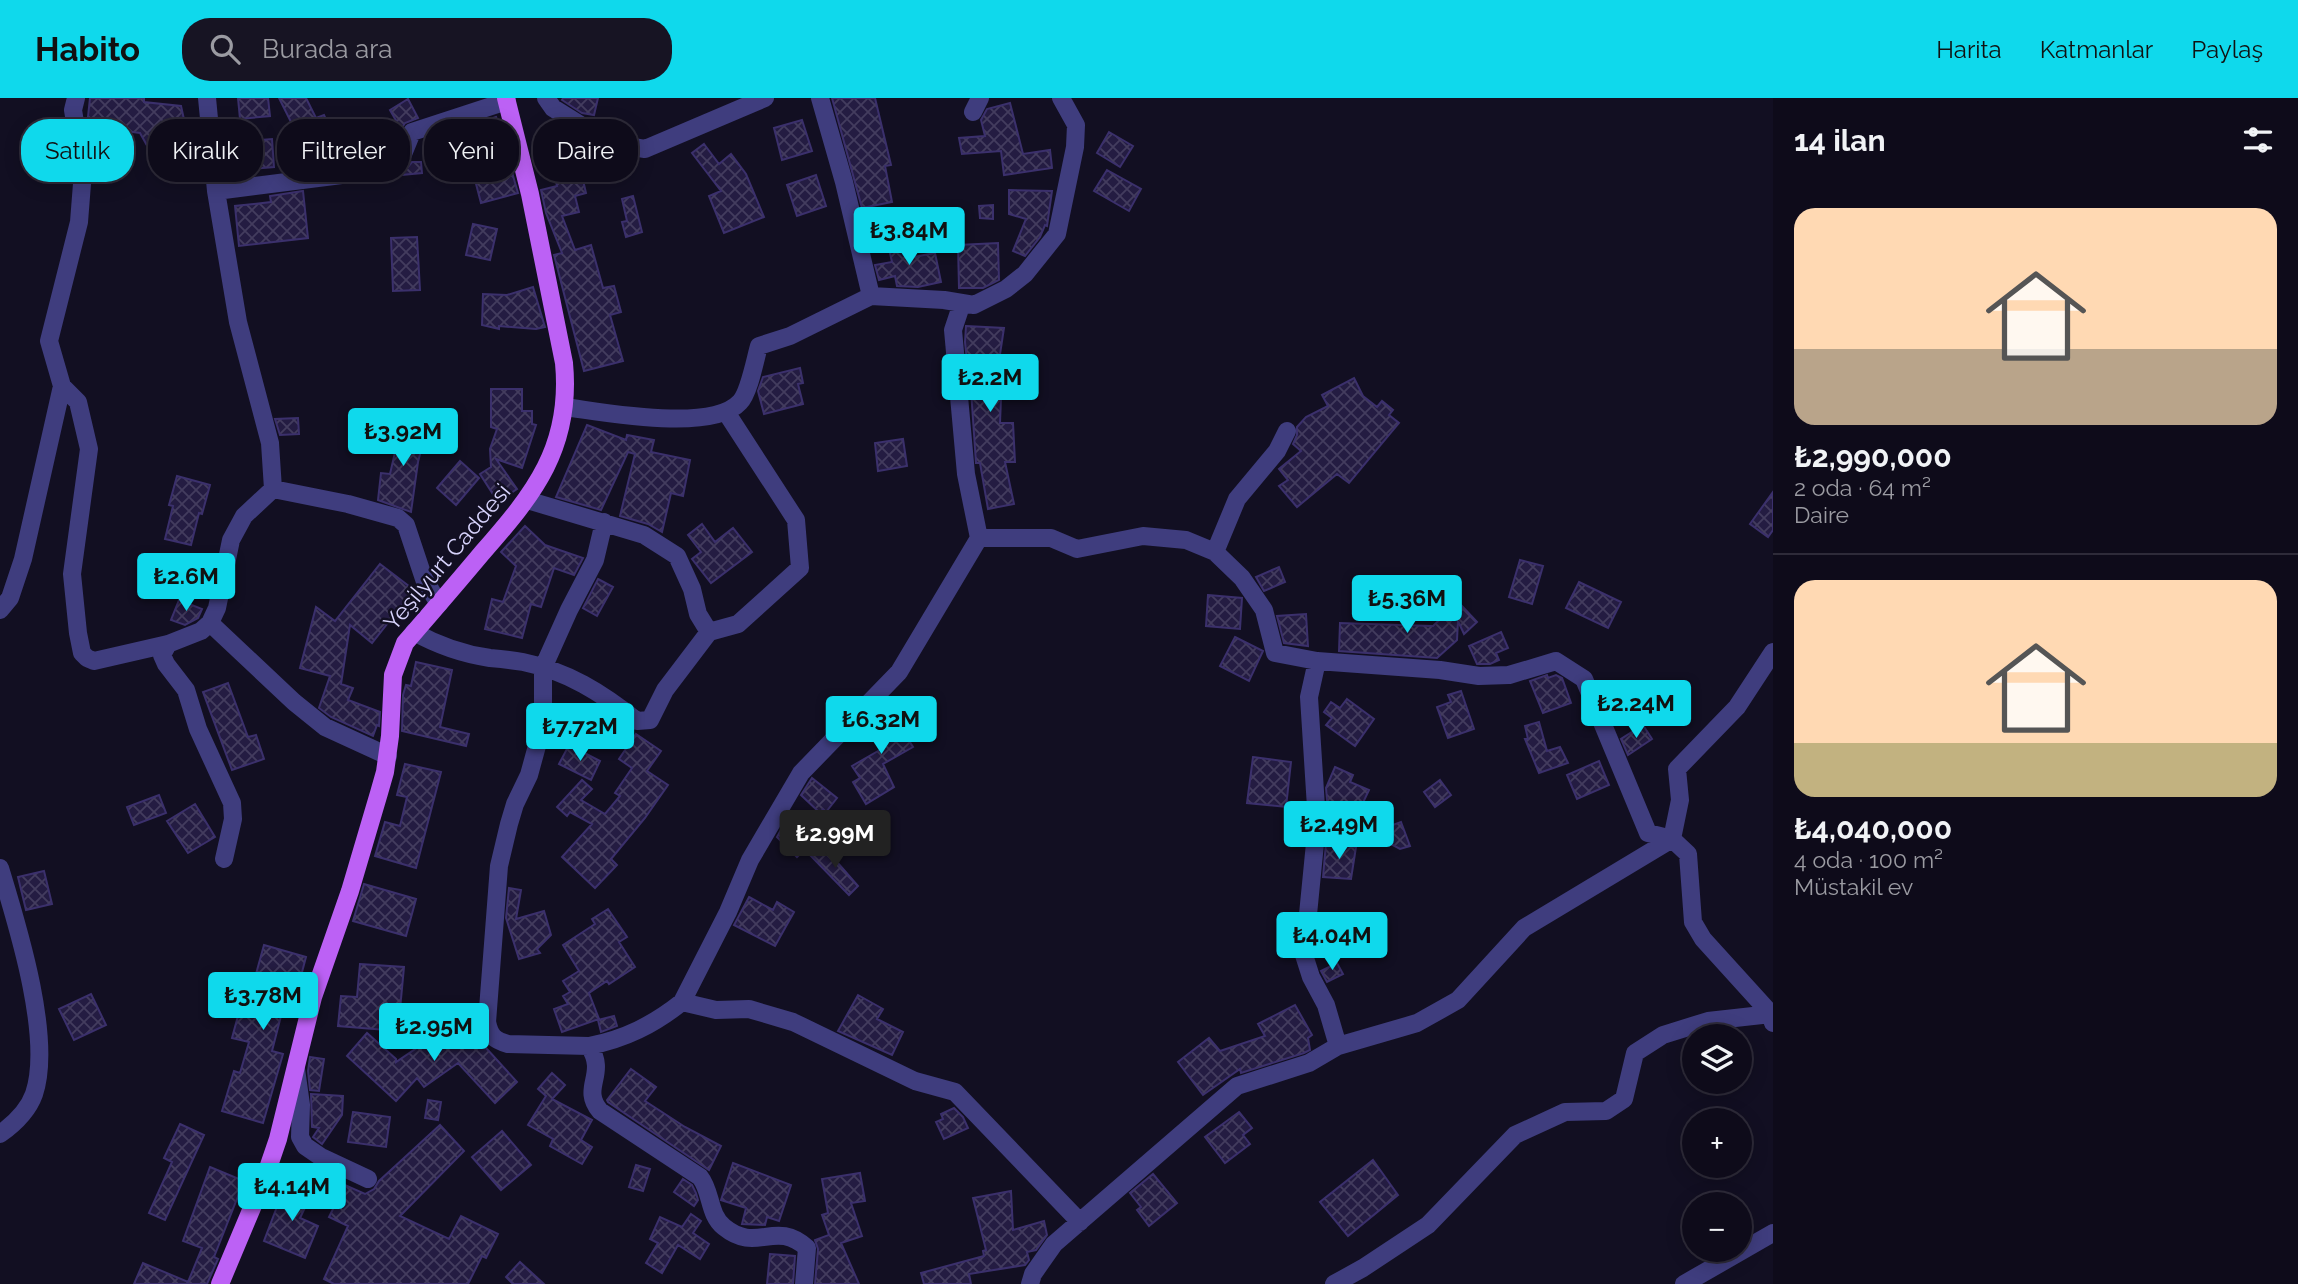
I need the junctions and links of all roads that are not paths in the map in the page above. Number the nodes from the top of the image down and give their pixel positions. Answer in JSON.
{"nodes":[{"id":1,"x":76,"y":98,"type":"edge"},
{"id":2,"x":207,"y":98,"type":"edge"},
{"id":3,"x":546,"y":98,"type":"edge"},
{"id":4,"x":765,"y":98,"type":"edge"},
{"id":5,"x":820,"y":98,"type":"edge"},
{"id":6,"x":1061,"y":98,"type":"edge"},
{"id":7,"x":507,"y":100,"type":"edge"},
{"id":8,"x":216,"y":191,"type":"junction"},
{"id":9,"x":871,"y":296,"type":"junction"},
{"id":10,"x":962,"y":303,"type":"junction"},
{"id":11,"x":62,"y":386,"type":"junction"},
{"id":12,"x":565,"y":407,"type":"junction"},
{"id":13,"x":726,"y":412,"type":"junction"},
{"id":14,"x":1287,"y":431,"type":"dead end"},
{"id":15,"x":273,"y":489,"type":"junction"},
{"id":16,"x":527,"y":499,"type":"junction"},
{"id":17,"x":604,"y":522,"type":"junction"},
{"id":18,"x":979,"y":538,"type":"junction"},
{"id":19,"x":1216,"y":552,"type":"junction"},
{"id":20,"x":439,"y":604,"type":"junction"},
{"id":21,"x":0,"y":610,"type":"edge"},
{"id":22,"x":210,"y":623,"type":"junction"},
{"id":23,"x":414,"y":632,"type":"junction"},
{"id":24,"x":709,"y":632,"type":"junction"},
{"id":25,"x":167,"y":644,"type":"junction"},
{"id":26,"x":1773,"y":652,"type":"edge"},
{"id":27,"x":1317,"y":661,"type":"junction"},
{"id":28,"x":543,"y":668,"type":"junction"},
{"id":29,"x":388,"y":756,"type":"junction"},
{"id":30,"x":1672,"y":839,"type":"junction"},
{"id":31,"x":224,"y":859,"type":"dead end"},
{"id":32,"x":0,"y":868,"type":"edge"},
{"id":33,"x":682,"y":1002,"type":"junction"},
{"id":34,"x":1772,"y":1019,"type":"edge"},
{"id":35,"x":589,"y":1046,"type":"junction"},
{"id":36,"x":1338,"y":1046,"type":"junction"},
{"id":37,"x":296,"y":1069,"type":"junction"},
{"id":38,"x":0,"y":1134,"type":"edge"},
{"id":39,"x":368,"y":1180,"type":"dead end"},
{"id":40,"x":1080,"y":1222,"type":"junction"},
{"id":41,"x":1773,"y":1233,"type":"edge"},
{"id":42,"x":220,"y":1284,"type":"edge"},
{"id":43,"x":804,"y":1284,"type":"edge"},
{"id":44,"x":1030,"y":1284,"type":"edge"},
{"id":45,"x":1334,"y":1284,"type":"edge"},
{"id":46,"x":1684,"y":1284,"type":"edge"}],
"edges":[{"from":1,"to":11,"type":"street"},
{"from":2,"to":8,"type":"street"},
{"from":3,"to":4,"type":"street"},
{"from":5,"to":9,"type":"street"},
{"from":6,"to":10,"type":"street"},
{"from":7,"to":8,"type":"street"},
{"from":7,"to":12,"type":"main road","name":"Yeşilyurt Caddesi"},
{"from":8,"to":15,"type":"street"},
{"from":9,"to":10,"type":"street"},
{"from":9,"to":13,"type":"street"},
{"from":10,"to":18,"type":"street"},
{"from":11,"to":21,"type":"street"},
{"from":11,"to":25,"type":"street"},
{"from":12,"to":13,"type":"street"},
{"from":12,"to":16,"type":"main road","name":"Yeşilyurt Caddesi"},
{"from":13,"to":24,"type":"street"},
{"from":14,"to":19,"type":"street"},
{"from":15,"to":20,"type":"street"},
{"from":15,"to":22,"type":"street"},
{"from":16,"to":17,"type":"street"},
{"from":16,"to":20,"type":"main road","name":"Yeşilyurt Caddesi"},
{"from":17,"to":24,"type":"street"},
{"from":17,"to":28,"type":"street"},
{"from":18,"to":19,"type":"street"},
{"from":18,"to":33,"type":"street"},
{"from":19,"to":27,"type":"street"},
{"from":20,"to":23,"type":"main road","name":"Yeşilyurt Caddesi"},
{"from":22,"to":25,"type":"street"},
{"from":22,"to":29,"type":"street"},
{"from":23,"to":28,"type":"street"},
{"from":23,"to":29,"type":"main road","name":"Yeşilyurt Caddesi"},
{"from":24,"to":28,"type":"street"},
{"from":25,"to":31,"type":"street"},
{"from":26,"to":30,"type":"street"},
{"from":27,"to":30,"type":"street"},
{"from":27,"to":36,"type":"street"},
{"from":28,"to":35,"type":"street"},
{"from":29,"to":37,"type":"main road","name":"Yeşilyurt Caddesi"},
{"from":30,"to":34,"type":"street"},
{"from":30,"to":36,"type":"street"},
{"from":32,"to":38,"type":"street"},
{"from":33,"to":35,"type":"street"},
{"from":33,"to":40,"type":"street"},
{"from":34,"to":45,"type":"street"},
{"from":35,"to":43,"type":"street"},
{"from":36,"to":40,"type":"street"},
{"from":37,"to":39,"type":"street"},
{"from":37,"to":42,"type":"main road","name":"Yeşilyurt Caddesi"},
{"from":40,"to":44,"type":"street"},
{"from":41,"to":46,"type":"street"}]}
